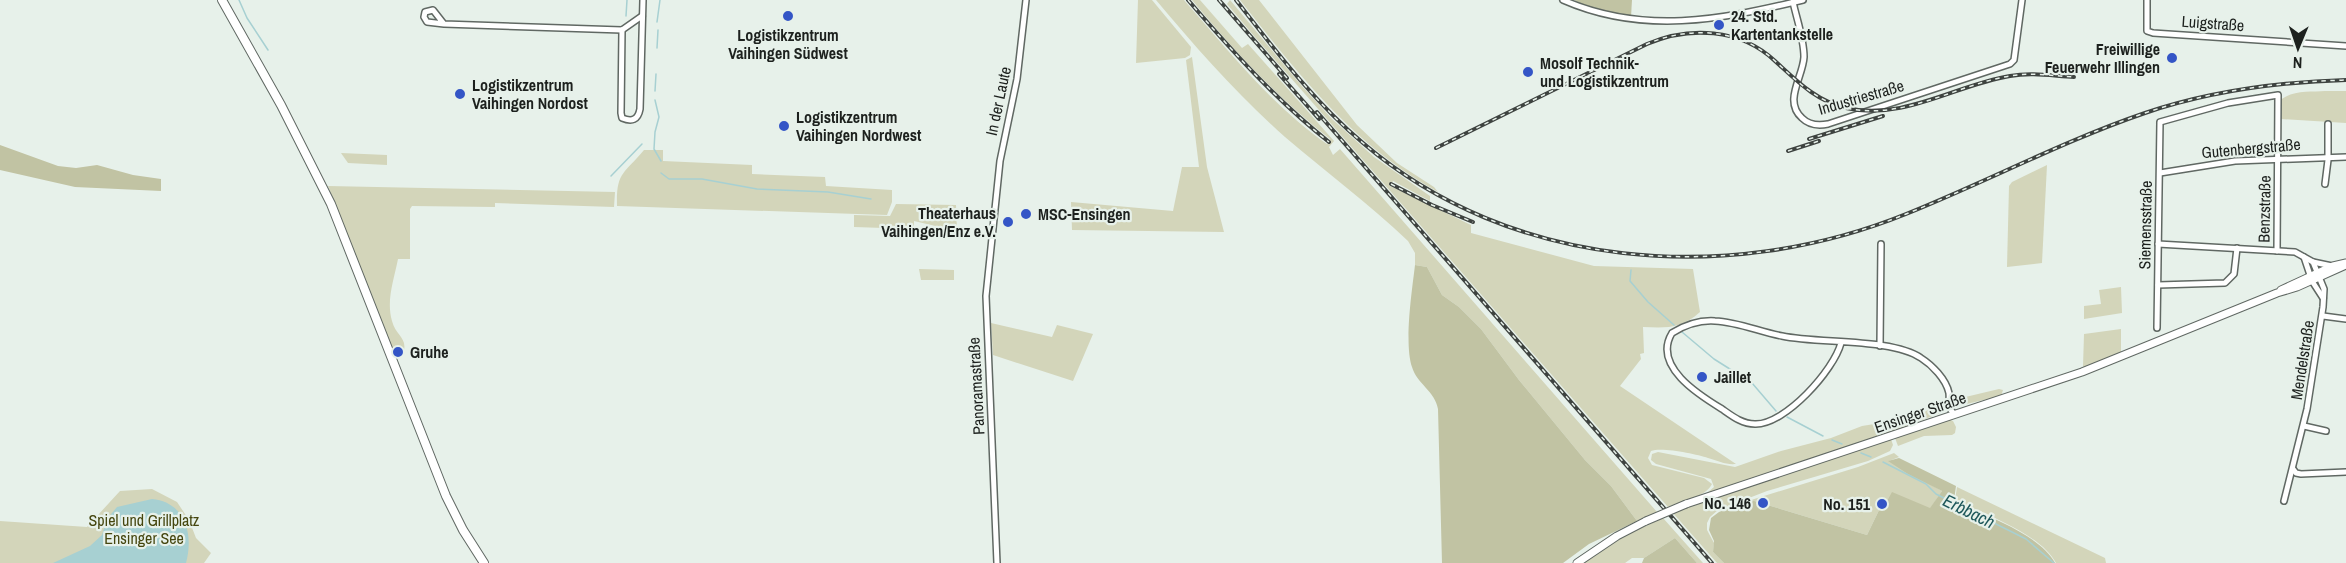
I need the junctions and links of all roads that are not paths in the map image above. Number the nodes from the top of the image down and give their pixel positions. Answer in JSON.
{"nodes":[{"id":1,"x":222,"y":0,"type":"edge"},
{"id":2,"x":643,"y":0,"type":"edge"},
{"id":3,"x":1026,"y":0,"type":"edge"},
{"id":4,"x":1563,"y":0,"type":"edge"},
{"id":5,"x":1803,"y":0,"type":"edge"},
{"id":6,"x":2022,"y":0,"type":"edge"},
{"id":7,"x":2147,"y":0,"type":"edge"},
{"id":8,"x":1793,"y":2,"type":"junction"},
{"id":9,"x":642,"y":16,"type":"junction"},
{"id":10,"x":444,"y":24,"type":"dead end"},
{"id":11,"x":622,"y":30,"type":"junction"},
{"id":12,"x":2346,"y":46,"type":"edge"},
{"id":13,"x":2160,"y":122,"type":"joint"},
{"id":14,"x":2328,"y":124,"type":"dead end"},
{"id":15,"x":2327,"y":156,"type":"junction"},
{"id":16,"x":2346,"y":157,"type":"edge"},
{"id":17,"x":2278,"y":158,"type":"junction"},
{"id":18,"x":2160,"y":173,"type":"junction"},
{"id":19,"x":2325,"y":184,"type":"dead end"},
{"id":20,"x":996,"y":207,"type":"joint"},
{"id":21,"x":1881,"y":244,"type":"dead end"},
{"id":22,"x":2158,"y":244,"type":"junction"},
{"id":23,"x":2237,"y":248,"type":"junction"},
{"id":24,"x":2277,"y":251,"type":"junction"},
{"id":25,"x":2304,"y":256,"type":"junction"},
{"id":26,"x":2313,"y":262,"type":"junction"},
{"id":27,"x":2346,"y":264,"type":"edge"},
{"id":28,"x":2333,"y":266,"type":"junction"},
{"id":29,"x":2315,"y":277,"type":"junction"},
{"id":30,"x":2158,"y":285,"type":"junction"},
{"id":31,"x":2322,"y":316,"type":"junction"},
{"id":32,"x":2346,"y":319,"type":"edge"},
{"id":33,"x":2157,"y":328,"type":"dead end"},
{"id":34,"x":1841,"y":343,"type":"junction"},
{"id":35,"x":1880,"y":346,"type":"junction"},
{"id":36,"x":1954,"y":414,"type":"junction"},
{"id":37,"x":2304,"y":426,"type":"junction"},
{"id":38,"x":2326,"y":431,"type":"dead end"},
{"id":39,"x":2293,"y":469,"type":"junction"},
{"id":40,"x":2346,"y":472,"type":"edge"},
{"id":41,"x":2284,"y":501,"type":"dead end"},
{"id":42,"x":484,"y":563,"type":"edge"},
{"id":43,"x":997,"y":563,"type":"edge"},
{"id":44,"x":1577,"y":563,"type":"edge"}],
"edges":[{"from":1,"to":42,"type":"main road"},
{"from":2,"to":9,"type":"street"},
{"from":3,"to":20,"type":"street","name":"In der Laute"},
{"from":4,"to":8,"type":"street"},
{"from":5,"to":8,"type":"street"},
{"from":6,"to":8,"type":"street","name":"Industriestraße"},
{"from":7,"to":12,"type":"street","name":"Luigstraße"},
{"from":9,"to":11,"type":"street"},
{"from":9,"to":11,"type":"street"},
{"from":10,"to":11,"type":"street"},
{"from":13,"to":17,"type":"street","name":"Benzstraße"},
{"from":13,"to":18,"type":"street","name":"Siemensstraße"},
{"from":14,"to":15,"type":"street"},
{"from":15,"to":16,"type":"street","name":"Gutenbergstraße"},
{"from":15,"to":17,"type":"street","name":"Gutenbergstraße"},
{"from":15,"to":19,"type":"street"},
{"from":17,"to":18,"type":"street","name":"Gutenbergstraße"},
{"from":17,"to":24,"type":"street","name":"Benzstraße"},
{"from":18,"to":22,"type":"street","name":"Siemensstraße"},
{"from":20,"to":43,"type":"street","name":"Panoramastraße"},
{"from":21,"to":35,"type":"street"},
{"from":22,"to":23,"type":"street"},
{"from":22,"to":30,"type":"street","name":"Siemensstraße"},
{"from":23,"to":24,"type":"street"},
{"from":23,"to":30,"type":"street"},
{"from":24,"to":25,"type":"street"},
{"from":25,"to":26,"type":"street"},
{"from":25,"to":29,"type":"street"},
{"from":26,"to":28,"type":"street"},
{"from":26,"to":29,"type":"street"},
{"from":27,"to":28,"type":"street","name":"Ensinger Straße"},
{"from":27,"to":29,"type":"street","name":"Ensinger Straße"},
{"from":28,"to":29,"type":"street","name":"Ensinger Straße"},
{"from":29,"to":31,"type":"street","name":"Mendelstraße"},
{"from":29,"to":36,"type":"street","name":"Ensinger Straße"},
{"from":30,"to":33,"type":"street","name":"Siemensstraße"},
{"from":31,"to":32,"type":"street"},
{"from":31,"to":37,"type":"street","name":"Mendelstraße"},
{"from":34,"to":34,"type":"street"},
{"from":34,"to":35,"type":"street"},
{"from":35,"to":36,"type":"street"},
{"from":36,"to":44,"type":"street","name":"Ensinger Straße","bridge":true},
{"from":37,"to":38,"type":"street","name":"Mendelstraße"},
{"from":37,"to":39,"type":"street","name":"Mendelstraße"},
{"from":39,"to":40,"type":"street"},
{"from":39,"to":41,"type":"street","name":"Mendelstraße"}]}
